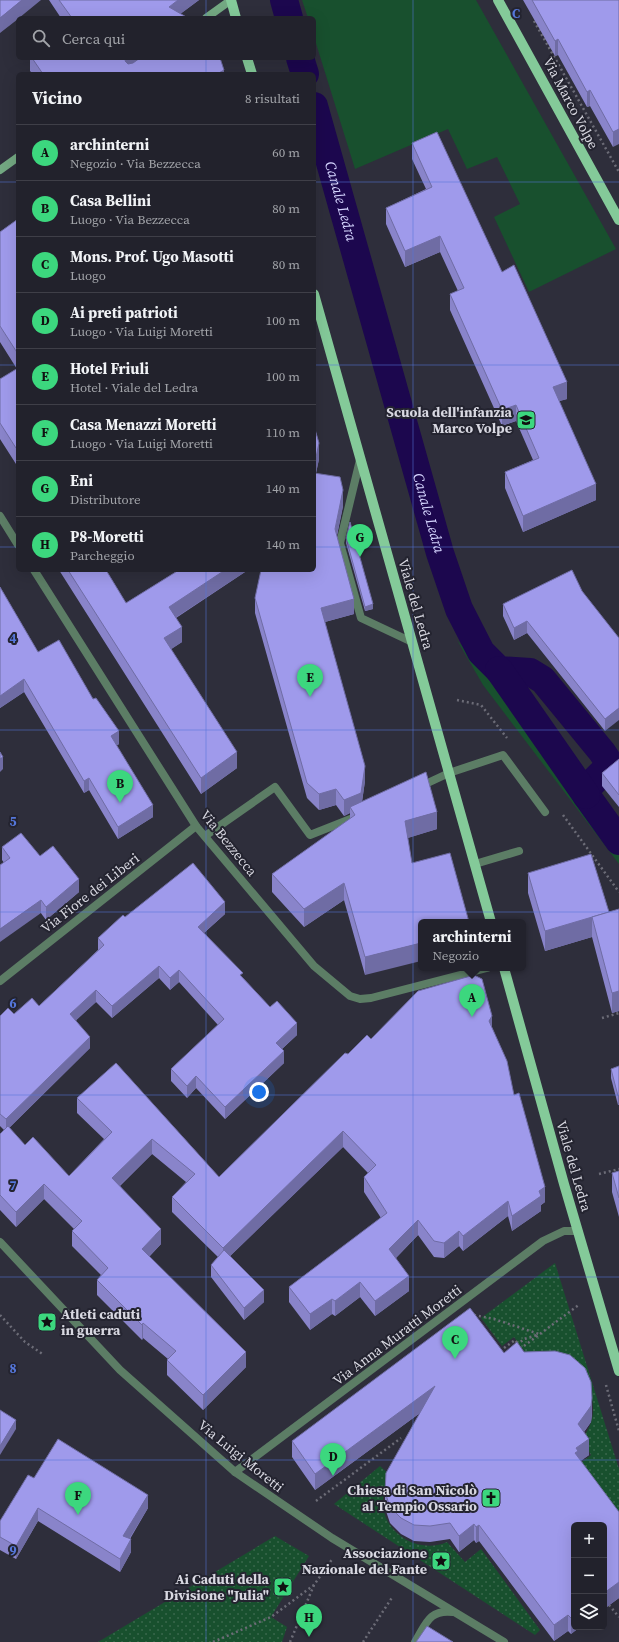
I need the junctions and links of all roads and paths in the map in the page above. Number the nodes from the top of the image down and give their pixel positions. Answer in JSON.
{"nodes":[{"id":1,"x":231,"y":0,"type":"edge"},
{"id":2,"x":498,"y":0,"type":"edge"},
{"id":3,"x":530,"y":14,"type":"dead end"},
{"id":4,"x":209,"y":16,"type":"edge"},
{"id":5,"x":235,"y":16,"type":"edge"},
{"id":6,"x":248,"y":60,"type":"edge"},
{"id":7,"x":251,"y":72,"type":"edge"},
{"id":8,"x":16,"y":158,"type":"edge"},
{"id":9,"x":0,"y":170,"type":"edge"},
{"id":10,"x":619,"y":172,"type":"edge"},
{"id":11,"x":619,"y":220,"type":"edge"},
{"id":12,"x":316,"y":301,"type":"edge"},
{"id":13,"x":361,"y":460,"type":"junction"},
{"id":14,"x":0,"y":516,"type":"edge"},
{"id":15,"x":16,"y":542,"type":"edge"},
{"id":16,"x":35,"y":572,"type":"edge"},
{"id":17,"x":412,"y":642,"type":"junction"},
{"id":18,"x":449,"y":773,"type":"junction"},
{"id":19,"x":409,"y":792,"type":"edge"},
{"id":20,"x":367,"y":812,"type":"edge"},
{"id":21,"x":545,"y":812,"type":"dead end"},
{"id":22,"x":196,"y":826,"type":"junction"},
{"id":23,"x":205,"y":836,"type":"junction"},
{"id":24,"x":519,"y":851,"type":"dead end"},
{"id":25,"x":475,"y":864,"type":"junction"},
{"id":26,"x":491,"y":919,"type":"edge"},
{"id":27,"x":475,"y":971,"type":"edge"},
{"id":28,"x":505,"y":971,"type":"edge"},
{"id":29,"x":0,"y":982,"type":"edge"},
{"id":30,"x":619,"y":1014,"type":"edge"},
{"id":31,"x":602,"y":1018,"type":"dead end"},
{"id":32,"x":619,"y":1169,"type":"edge"},
{"id":33,"x":600,"y":1174,"type":"dead end"},
{"id":34,"x":578,"y":1231,"type":"junction"},
{"id":35,"x":0,"y":1242,"type":"edge"},
{"id":36,"x":583,"y":1301,"type":"dead end"},
{"id":37,"x":0,"y":1315,"type":"edge"},
{"id":38,"x":478,"y":1321,"type":"edge"},
{"id":39,"x":539,"y":1334,"type":"junction"},
{"id":40,"x":518,"y":1344,"type":"junction"},
{"id":41,"x":495,"y":1345,"type":"edge"},
{"id":42,"x":513,"y":1348,"type":"edge"},
{"id":43,"x":516,"y":1352,"type":"edge"},
{"id":44,"x":44,"y":1355,"type":"dead end"},
{"id":45,"x":619,"y":1371,"type":"edge"},
{"id":46,"x":401,"y":1438,"type":"dead end"},
{"id":47,"x":236,"y":1472,"type":"junction"},
{"id":48,"x":316,"y":1501,"type":"dead end"},
{"id":49,"x":334,"y":1557,"type":"dead end"},
{"id":50,"x":314,"y":1585,"type":"junction"},
{"id":51,"x":394,"y":1593,"type":"dead end"},
{"id":52,"x":609,"y":1604,"type":"edge"},
{"id":53,"x":453,"y":1612,"type":"junction"},
{"id":54,"x":619,"y":1617,"type":"edge"},
{"id":55,"x":213,"y":1642,"type":"edge"},
{"id":56,"x":290,"y":1642,"type":"edge"},
{"id":57,"x":363,"y":1642,"type":"edge"},
{"id":58,"x":415,"y":1642,"type":"edge"},
{"id":59,"x":504,"y":1642,"type":"edge"}],
"edges":[{"from":1,"to":4,"type":"street"},
{"from":1,"to":5,"type":"main road"},
{"from":2,"to":11,"type":"main road","name":"Via Marco Volpe"},
{"from":3,"to":10,"type":"path"},
{"from":6,"to":7,"type":"main road"},
{"from":8,"to":9,"type":"street"},
{"from":12,"to":13,"type":"main road","name":"Viale del Ledra"},
{"from":13,"to":17,"type":"main road","name":"Viale del Ledra"},
{"from":13,"to":17,"type":"street"},
{"from":14,"to":15,"type":"street"},
{"from":16,"to":22,"type":"street","name":"Via Bezzecca"},
{"from":17,"to":18,"type":"main road","name":"Viale del Ledra"},
{"from":18,"to":19,"type":"street"},
{"from":18,"to":21,"type":"street"},
{"from":18,"to":25,"type":"main road","name":"Viale del Ledra"},
{"from":20,"to":23,"type":"street"},
{"from":22,"to":23,"type":"street","name":"Via Bezzecca"},
{"from":22,"to":29,"type":"street","name":"Via Fiore dei Liberi"},
{"from":23,"to":27,"type":"street","name":"Via Bezzecca"},
{"from":24,"to":25,"type":"street"},
{"from":25,"to":26,"type":"main road","name":"Viale del Ledra"},
{"from":28,"to":34,"type":"main road","name":"Viale del Ledra"},
{"from":30,"to":31,"type":"path"},
{"from":32,"to":33,"type":"path"},
{"from":34,"to":45,"type":"main road","name":"Viale del Ledra"},
{"from":34,"to":47,"type":"street","name":"Via Anna Muratti Moretti"},
{"from":35,"to":47,"type":"street","name":"Via Luigi Moretti"},
{"from":36,"to":39,"type":"path"},
{"from":37,"to":44,"type":"path"},
{"from":38,"to":39,"type":"path"},
{"from":39,"to":40,"type":"path"},
{"from":39,"to":43,"type":"path"},
{"from":40,"to":41,"type":"path"},
{"from":40,"to":42,"type":"path"},
{"from":46,"to":48,"type":"path"},
{"from":47,"to":53,"type":"street","name":"Via Luigi Moretti"},
{"from":49,"to":50,"type":"path"},
{"from":50,"to":55,"type":"path"},
{"from":50,"to":56,"type":"path"},
{"from":51,"to":57,"type":"path"},
{"from":52,"to":54,"type":"path"},
{"from":53,"to":58,"type":"street"},
{"from":53,"to":59,"type":"street","name":"Via Luigi Moretti"}]}
